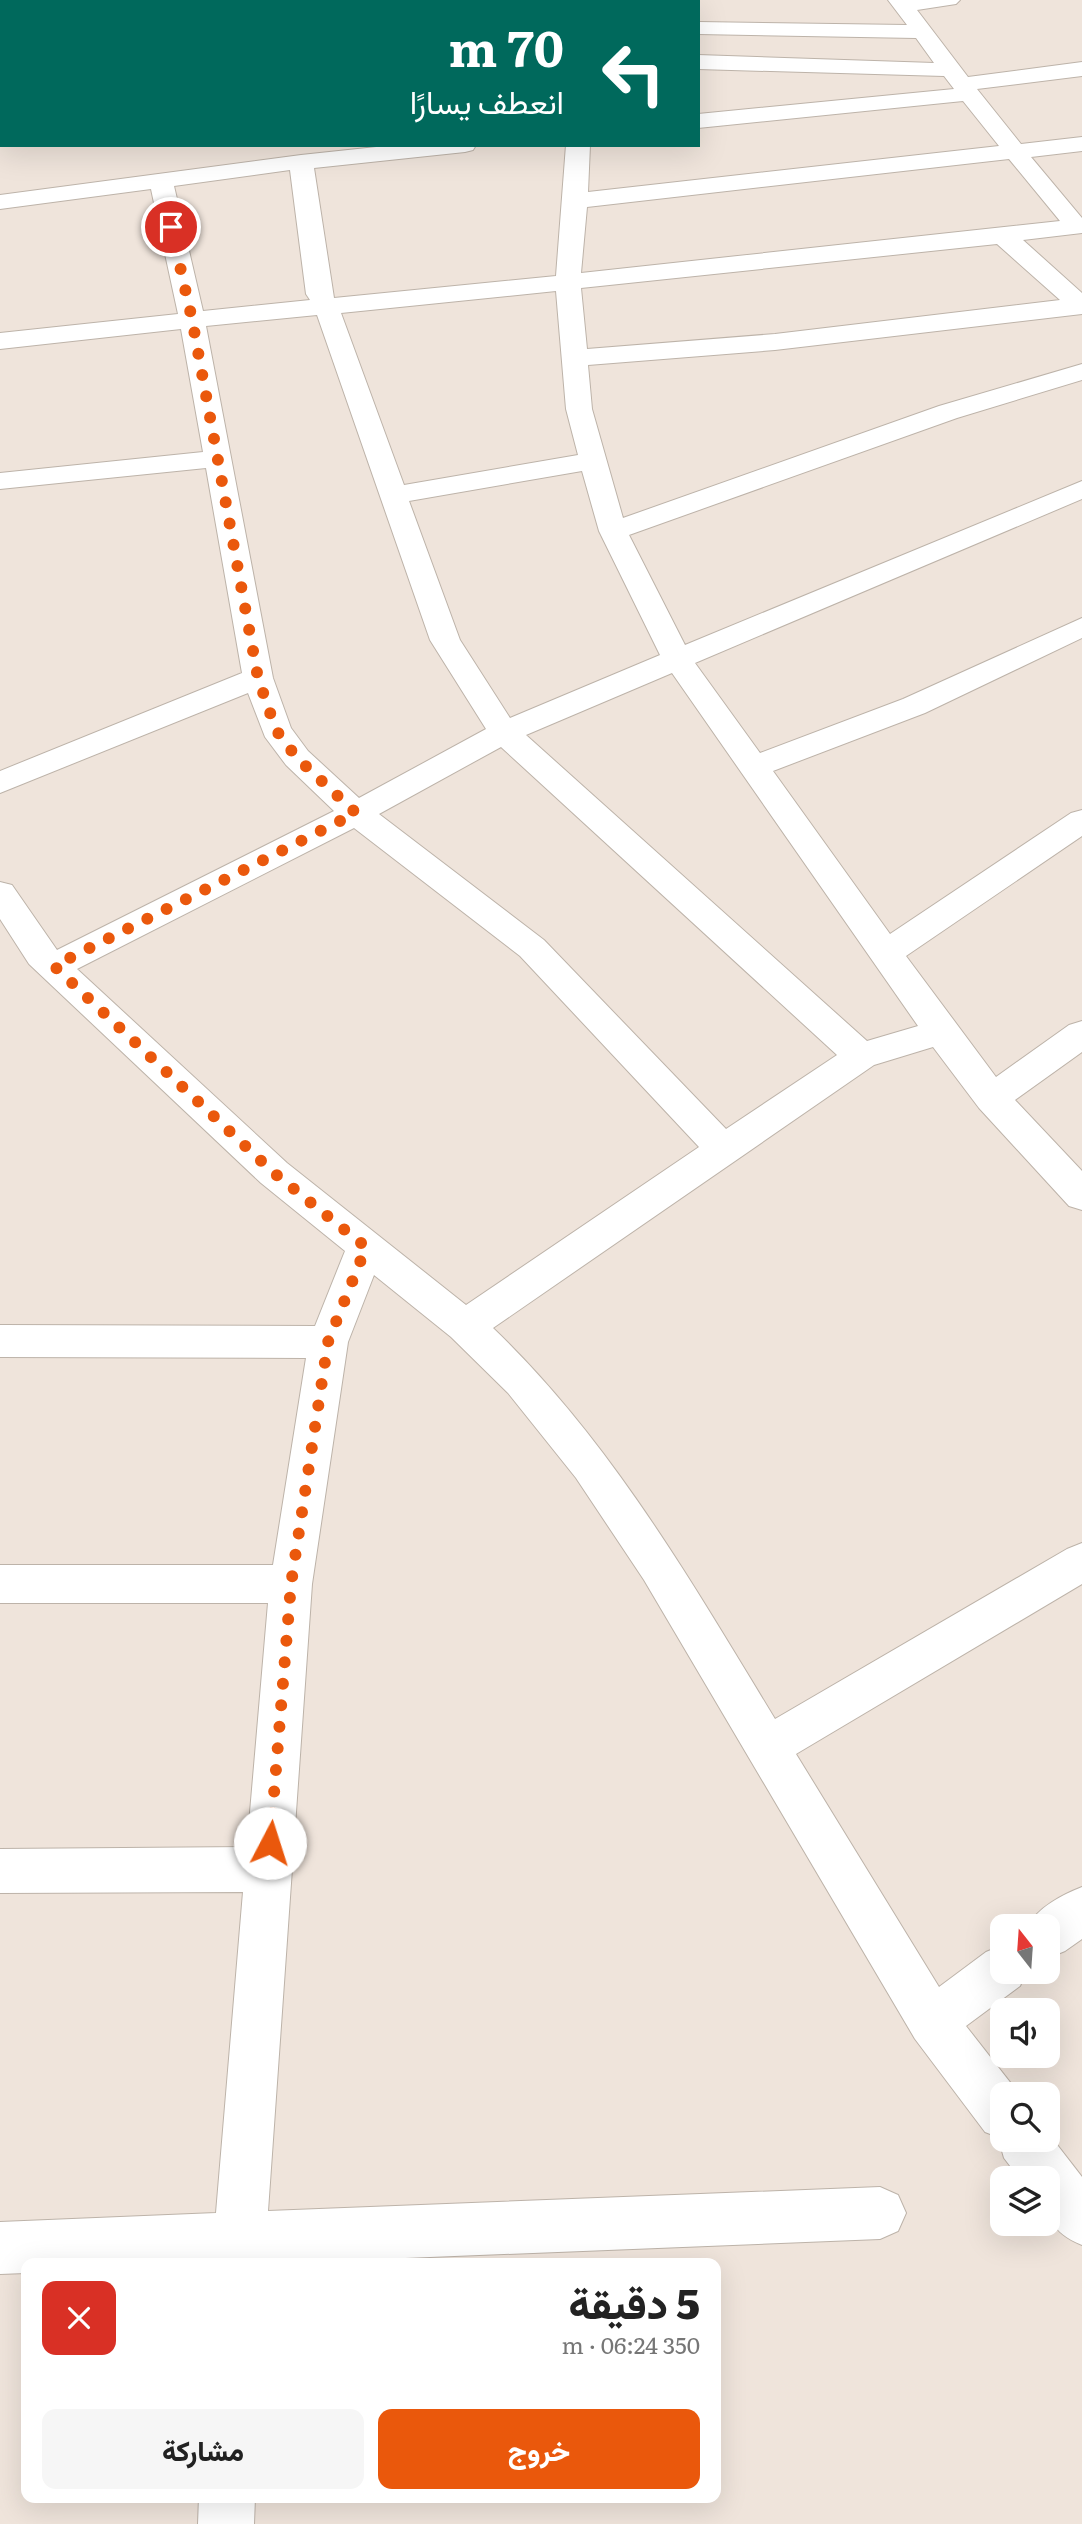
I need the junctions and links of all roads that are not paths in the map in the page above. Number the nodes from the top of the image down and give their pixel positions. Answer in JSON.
{"nodes":[{"id":1,"x":949,"y":0,"type":"edge"},
{"id":2,"x":901,"y":3,"type":"edge"},
{"id":3,"x":700,"y":28,"type":"edge"},
{"id":4,"x":920,"y":32,"type":"junction"},
{"id":5,"x":700,"y":62,"type":"edge"},
{"id":6,"x":1082,"y":69,"type":"edge"},
{"id":7,"x":960,"y":82,"type":"junction"},
{"id":8,"x":700,"y":121,"type":"edge"},
{"id":9,"x":1082,"y":144,"type":"edge"},
{"id":10,"x":446,"y":147,"type":"edge"},
{"id":11,"x":578,"y":147,"type":"edge"},
{"id":12,"x":1014,"y":153,"type":"junction"},
{"id":13,"x":301,"y":162,"type":"junction"},
{"id":14,"x":161,"y":181,"type":"junction"},
{"id":15,"x":576,"y":201,"type":"junction"},
{"id":16,"x":0,"y":202,"type":"edge"},
{"id":17,"x":1080,"y":227,"type":"edge"},
{"id":18,"x":1003,"y":236,"type":"junction"},
{"id":19,"x":568,"y":284,"type":"junction"},
{"id":20,"x":1081,"y":306,"type":"edge"},
{"id":21,"x":327,"y":308,"type":"junction"},
{"id":22,"x":192,"y":319,"type":"junction"},
{"id":23,"x":0,"y":341,"type":"edge"},
{"id":24,"x":574,"y":358,"type":"junction"},
{"id":25,"x":1082,"y":372,"type":"edge"},
{"id":26,"x":218,"y":459,"type":"junction"},
{"id":27,"x":592,"y":461,"type":"junction"},
{"id":28,"x":0,"y":481,"type":"edge"},
{"id":29,"x":1082,"y":489,"type":"edge"},
{"id":30,"x":393,"y":495,"type":"junction"},
{"id":31,"x":613,"y":531,"type":"junction"},
{"id":32,"x":1082,"y":627,"type":"edge"},
{"id":33,"x":676,"y":657,"type":"junction"},
{"id":34,"x":258,"y":678,"type":"junction"},
{"id":35,"x":503,"y":732,"type":"junction"},
{"id":36,"x":754,"y":767,"type":"junction"},
{"id":37,"x":0,"y":783,"type":"edge"},
{"id":38,"x":356,"y":813,"type":"junction"},
{"id":39,"x":1082,"y":821,"type":"edge"},
{"id":40,"x":0,"y":892,"type":"edge"},
{"id":41,"x":886,"y":953,"type":"junction"},
{"id":42,"x":54,"y":966,"type":"junction"},
{"id":43,"x":941,"y":1032,"type":"junction"},
{"id":44,"x":1082,"y":1034,"type":"edge"},
{"id":45,"x":861,"y":1056,"type":"junction"},
{"id":46,"x":992,"y":1098,"type":"junction"},
{"id":47,"x":722,"y":1148,"type":"junction"},
{"id":48,"x":1082,"y":1196,"type":"edge"},
{"id":49,"x":366,"y":1247,"type":"junction"},
{"id":50,"x":465,"y":1326,"type":"junction"},
{"id":51,"x":0,"y":1340,"type":"edge"},
{"id":52,"x":328,"y":1342,"type":"junction"},
{"id":53,"x":1082,"y":1562,"type":"edge"},
{"id":54,"x":0,"y":1584,"type":"edge"},
{"id":55,"x":291,"y":1584,"type":"junction"},
{"id":56,"x":768,"y":1747,"type":"junction"},
{"id":57,"x":268,"y":1869,"type":"junction"},
{"id":58,"x":0,"y":1871,"type":"edge"},
{"id":59,"x":1082,"y":1910,"type":"edge"},
{"id":60,"x":1060,"y":1927,"type":"edge"},
{"id":61,"x":990,"y":1979,"type":"edge"},
{"id":62,"x":932,"y":2022,"type":"junction"},
{"id":63,"x":990,"y":2098,"type":"edge"},
{"id":64,"x":1031,"y":2152,"type":"edge"},
{"id":65,"x":880,"y":2213,"type":"dead end"},
{"id":66,"x":1082,"y":2219,"type":"edge"},
{"id":67,"x":0,"y":2248,"type":"edge"},
{"id":68,"x":238,"y":2251,"type":"edge"},
{"id":69,"x":227,"y":2503,"type":"edge"},
{"id":70,"x":226,"y":2524,"type":"edge"}],
"edges":[{"from":1,"to":2,"type":"street"},
{"from":2,"to":4,"type":"street"},
{"from":3,"to":4,"type":"street"},
{"from":4,"to":7,"type":"street"},
{"from":5,"to":7,"type":"street"},
{"from":6,"to":7,"type":"street"},
{"from":7,"to":8,"type":"street"},
{"from":7,"to":12,"type":"street"},
{"from":9,"to":12,"type":"street"},
{"from":10,"to":13,"type":"street"},
{"from":11,"to":15,"type":"street"},
{"from":12,"to":15,"type":"street"},
{"from":12,"to":17,"type":"street"},
{"from":13,"to":14,"type":"street"},
{"from":13,"to":21,"type":"street"},
{"from":14,"to":16,"type":"street"},
{"from":14,"to":22,"type":"street"},
{"from":15,"to":19,"type":"street"},
{"from":17,"to":18,"type":"street"},
{"from":18,"to":19,"type":"street"},
{"from":18,"to":20,"type":"street"},
{"from":19,"to":21,"type":"street"},
{"from":19,"to":24,"type":"street"},
{"from":20,"to":24,"type":"street"},
{"from":21,"to":22,"type":"street"},
{"from":21,"to":30,"type":"street"},
{"from":22,"to":23,"type":"street"},
{"from":22,"to":26,"type":"street"},
{"from":24,"to":27,"type":"street"},
{"from":25,"to":31,"type":"street"},
{"from":26,"to":28,"type":"street"},
{"from":26,"to":34,"type":"street"},
{"from":27,"to":30,"type":"street"},
{"from":27,"to":31,"type":"street"},
{"from":29,"to":33,"type":"street"},
{"from":30,"to":35,"type":"street"},
{"from":31,"to":33,"type":"street"},
{"from":32,"to":36,"type":"street"},
{"from":33,"to":35,"type":"street"},
{"from":33,"to":36,"type":"street"},
{"from":34,"to":37,"type":"street"},
{"from":34,"to":38,"type":"street"},
{"from":35,"to":38,"type":"street"},
{"from":35,"to":45,"type":"street"},
{"from":36,"to":41,"type":"street"},
{"from":38,"to":42,"type":"street"},
{"from":38,"to":47,"type":"street"},
{"from":39,"to":41,"type":"street"},
{"from":40,"to":42,"type":"street"},
{"from":41,"to":43,"type":"street"},
{"from":42,"to":49,"type":"street"},
{"from":43,"to":45,"type":"street"},
{"from":43,"to":46,"type":"street"},
{"from":44,"to":46,"type":"street"},
{"from":45,"to":47,"type":"street"},
{"from":46,"to":48,"type":"street"},
{"from":47,"to":50,"type":"street"},
{"from":49,"to":50,"type":"street"},
{"from":49,"to":52,"type":"street"},
{"from":50,"to":56,"type":"street"},
{"from":51,"to":52,"type":"street"},
{"from":52,"to":55,"type":"street"},
{"from":53,"to":56,"type":"street"},
{"from":54,"to":55,"type":"street"},
{"from":55,"to":57,"type":"street"},
{"from":56,"to":62,"type":"street"},
{"from":57,"to":58,"type":"street"},
{"from":57,"to":68,"type":"street"},
{"from":59,"to":60,"type":"street"},
{"from":61,"to":62,"type":"street"},
{"from":62,"to":63,"type":"street"},
{"from":64,"to":66,"type":"street"},
{"from":65,"to":68,"type":"street"},
{"from":67,"to":68,"type":"street"},
{"from":69,"to":70,"type":"street"}]}
